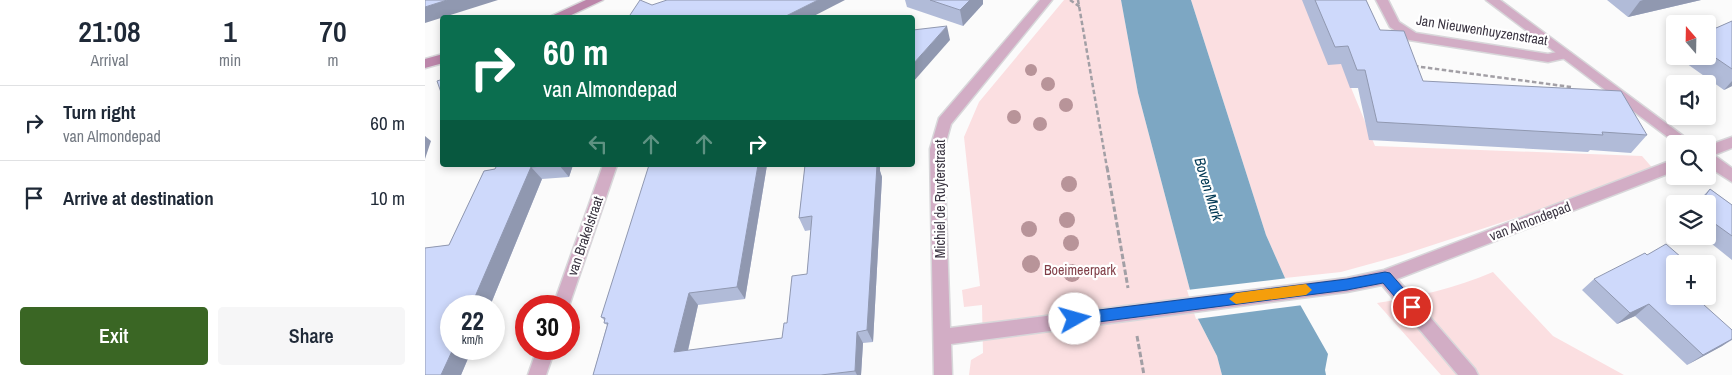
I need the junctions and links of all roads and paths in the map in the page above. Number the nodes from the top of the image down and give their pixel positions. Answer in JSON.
{"nodes":[{"id":1,"x":597,"y":0,"type":"edge"},
{"id":2,"x":1046,"y":0,"type":"edge"},
{"id":3,"x":1070,"y":0,"type":"edge"},
{"id":4,"x":1078,"y":0,"type":"edge"},
{"id":5,"x":1382,"y":0,"type":"edge"},
{"id":6,"x":1492,"y":0,"type":"edge"},
{"id":7,"x":1081,"y":8,"type":"junction"},
{"id":8,"x":560,"y":15,"type":"edge"},
{"id":9,"x":1566,"y":54,"type":"junction"},
{"id":10,"x":440,"y":59,"type":"edge"},
{"id":11,"x":425,"y":64,"type":"edge"},
{"id":12,"x":1408,"y":65,"type":"edge"},
{"id":13,"x":1601,"y":81,"type":"junction"},
{"id":14,"x":1675,"y":135,"type":"edge"},
{"id":15,"x":1732,"y":142,"type":"edge"},
{"id":16,"x":1716,"y":148,"type":"edge"},
{"id":17,"x":1716,"y":164,"type":"edge"},
{"id":18,"x":609,"y":167,"type":"edge"},
{"id":19,"x":1666,"y":168,"type":"edge"},
{"id":20,"x":1732,"y":176,"type":"edge"},
{"id":21,"x":1385,"y":277,"type":"junction"},
{"id":22,"x":565,"y":295,"type":"edge"},
{"id":23,"x":1133,"y":312,"type":"junction"},
{"id":24,"x":942,"y":337,"type":"junction"},
{"id":25,"x":542,"y":360,"type":"edge"},
{"id":26,"x":537,"y":375,"type":"edge"},
{"id":27,"x":943,"y":375,"type":"edge"},
{"id":28,"x":1144,"y":375,"type":"edge"},
{"id":29,"x":1469,"y":375,"type":"edge"}],
"edges":[{"from":1,"to":8,"type":"main road"},
{"from":2,"to":24,"type":"street","name":"Michiel de Ruyterstraat"},
{"from":3,"to":7,"type":"path"},
{"from":4,"to":7,"type":"path"},
{"from":5,"to":9,"type":"street","name":"Jan Nieuwenhuyzenstraat"},
{"from":6,"to":9,"type":"street","name":"Jan Nieuwenhuyzenstraat"},
{"from":7,"to":23,"type":"path"},
{"from":9,"to":13,"type":"street","name":"Jan Nieuwenhuyzenstraat"},
{"from":10,"to":11,"type":"main road"},
{"from":12,"to":13,"type":"path"},
{"from":13,"to":14,"type":"street","name":"Jan Nieuwenhuyzenstraat"},
{"from":15,"to":16,"type":"street"},
{"from":17,"to":20,"type":"street"},
{"from":18,"to":22,"type":"street","name":"van Brakelstraat"},
{"from":19,"to":21,"type":"street","name":"van Almondepad"},
{"from":21,"to":23,"type":"street","name":"van Almondepad"},
{"from":21,"to":29,"type":"street"},
{"from":23,"to":24,"type":"street","name":"van Almondepad"},
{"from":23,"to":28,"type":"path"},
{"from":24,"to":27,"type":"street","name":"Michiel de Ruyterstraat"},
{"from":25,"to":26,"type":"street"}]}
